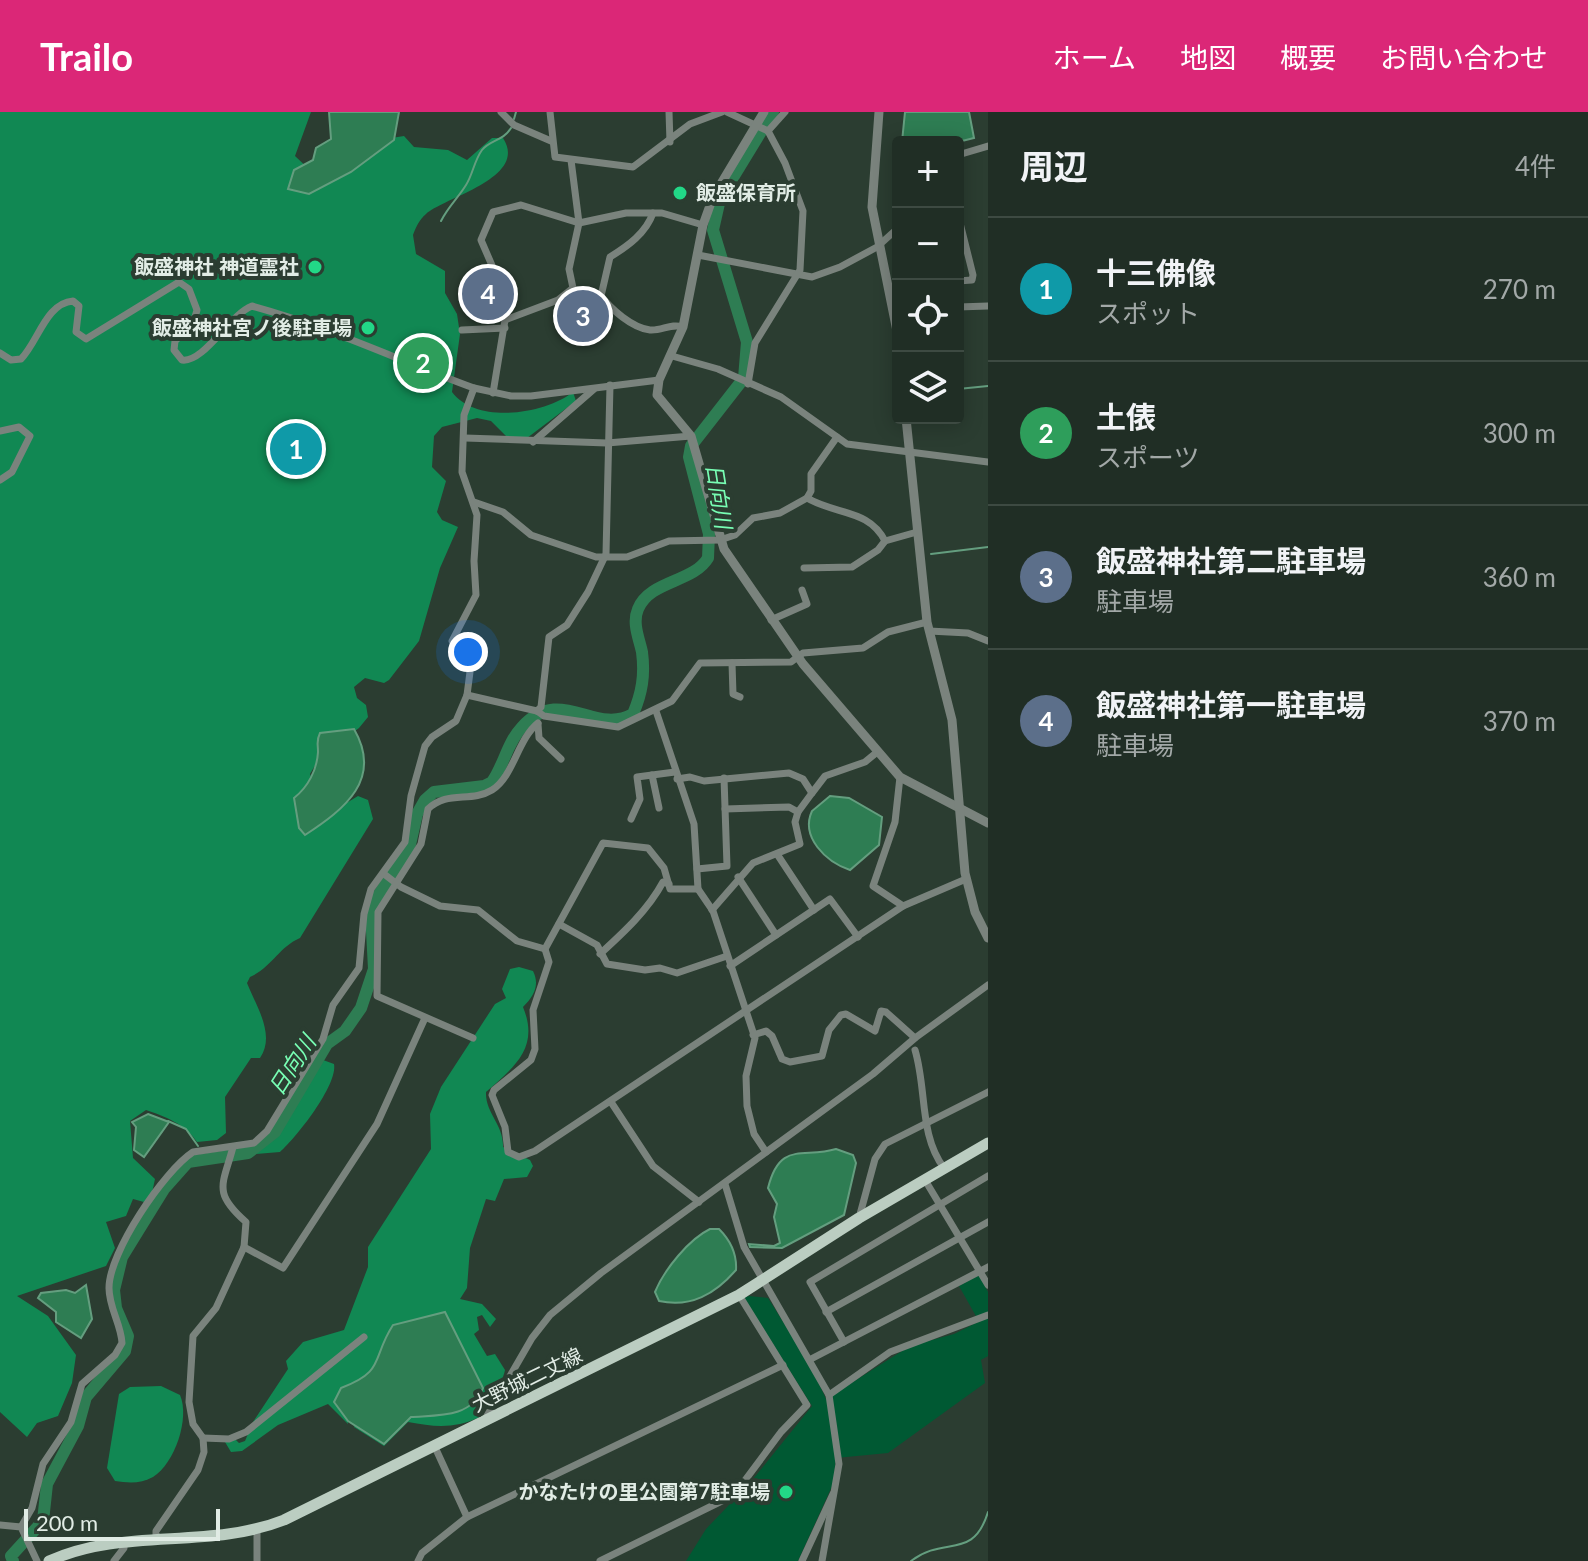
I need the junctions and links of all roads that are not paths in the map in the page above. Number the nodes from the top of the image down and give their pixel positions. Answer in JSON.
{"nodes":[{"id":1,"x":501,"y":112,"type":"edge"},
{"id":2,"x":550,"y":112,"type":"edge"},
{"id":3,"x":669,"y":112,"type":"edge"},
{"id":4,"x":724,"y":112,"type":"edge"},
{"id":5,"x":764,"y":112,"type":"edge"},
{"id":6,"x":785,"y":112,"type":"edge"},
{"id":7,"x":879,"y":112,"type":"edge"},
{"id":8,"x":756,"y":125,"type":"junction"},
{"id":9,"x":768,"y":131,"type":"junction"},
{"id":10,"x":551,"y":141,"type":"junction"},
{"id":11,"x":670,"y":142,"type":"junction"},
{"id":12,"x":988,"y":146,"type":"edge"},
{"id":13,"x":964,"y":153,"type":"edge"},
{"id":14,"x":571,"y":160,"type":"junction"},
{"id":15,"x":653,"y":213,"type":"junction"},
{"id":16,"x":579,"y":223,"type":"junction"},
{"id":17,"x":703,"y":225,"type":"junction"},
{"id":18,"x":892,"y":233,"type":"edge"},
{"id":19,"x":964,"y":239,"type":"edge"},
{"id":20,"x":877,"y":247,"type":"junction"},
{"id":21,"x":698,"y":255,"type":"junction"},
{"id":22,"x":798,"y":276,"type":"junction"},
{"id":23,"x":964,"y":281,"type":"edge"},
{"id":24,"x":892,"y":298,"type":"edge"},
{"id":25,"x":988,"y":306,"type":"edge"},
{"id":26,"x":964,"y":307,"type":"edge"},
{"id":27,"x":505,"y":324,"type":"junction"},
{"id":28,"x":683,"y":327,"type":"junction"},
{"id":29,"x":462,"y":330,"type":"dead end"},
{"id":30,"x":0,"y":353,"type":"edge"},
{"id":31,"x":672,"y":356,"type":"junction"},
{"id":32,"x":659,"y":380,"type":"junction"},
{"id":33,"x":748,"y":384,"type":"junction"},
{"id":34,"x":610,"y":385,"type":"junction"},
{"id":35,"x":597,"y":387,"type":"junction"},
{"id":36,"x":474,"y":388,"type":"junction"},
{"id":37,"x":493,"y":393,"type":"junction"},
{"id":38,"x":907,"y":424,"type":"edge"},
{"id":39,"x":0,"y":431,"type":"edge"},
{"id":40,"x":692,"y":437,"type":"junction"},
{"id":41,"x":837,"y":437,"type":"junction"},
{"id":42,"x":465,"y":438,"type":"junction"},
{"id":43,"x":533,"y":442,"type":"junction"},
{"id":44,"x":607,"y":443,"type":"junction"},
{"id":45,"x":910,"y":453,"type":"junction"},
{"id":46,"x":988,"y":462,"type":"edge"},
{"id":47,"x":0,"y":480,"type":"edge"},
{"id":48,"x":807,"y":498,"type":"junction"},
{"id":49,"x":474,"y":502,"type":"junction"},
{"id":50,"x":917,"y":532,"type":"junction"},
{"id":51,"x":717,"y":540,"type":"junction"},
{"id":52,"x":885,"y":541,"type":"junction"},
{"id":53,"x":604,"y":558,"type":"junction"},
{"id":54,"x":804,"y":568,"type":"dead end"},
{"id":55,"x":802,"y":590,"type":"dead end"},
{"id":56,"x":771,"y":620,"type":"junction"},
{"id":57,"x":928,"y":626,"type":"junction"},
{"id":58,"x":988,"y":641,"type":"edge"},
{"id":59,"x":797,"y":657,"type":"junction"},
{"id":60,"x":732,"y":663,"type":"junction"},
{"id":61,"x":467,"y":695,"type":"junction"},
{"id":62,"x":740,"y":697,"type":"dead end"},
{"id":63,"x":656,"y":711,"type":"junction"},
{"id":64,"x":540,"y":717,"type":"junction"},
{"id":65,"x":876,"y":753,"type":"junction"},
{"id":66,"x":561,"y":759,"type":"dead end"},
{"id":67,"x":652,"y":775,"type":"junction"},
{"id":68,"x":676,"y":776,"type":"junction"},
{"id":69,"x":900,"y":777,"type":"junction"},
{"id":70,"x":724,"y":778,"type":"junction"},
{"id":71,"x":812,"y":793,"type":"junction"},
{"id":72,"x":659,"y":808,"type":"dead end"},
{"id":73,"x":725,"y":809,"type":"junction"},
{"id":74,"x":960,"y":809,"type":"junction"},
{"id":75,"x":798,"y":812,"type":"junction"},
{"id":76,"x":631,"y":819,"type":"dead end"},
{"id":77,"x":988,"y":823,"type":"edge"},
{"id":78,"x":777,"y":854,"type":"junction"},
{"id":79,"x":697,"y":869,"type":"junction"},
{"id":80,"x":384,"y":874,"type":"junction"},
{"id":81,"x":738,"y":877,"type":"junction"},
{"id":82,"x":966,"y":879,"type":"junction"},
{"id":83,"x":397,"y":884,"type":"junction"},
{"id":84,"x":669,"y":884,"type":"junction"},
{"id":85,"x":698,"y":889,"type":"junction"},
{"id":86,"x":903,"y":906,"type":"junction"},
{"id":87,"x":712,"y":910,"type":"junction"},
{"id":88,"x":814,"y":910,"type":"junction"},
{"id":89,"x":559,"y":924,"type":"junction"},
{"id":90,"x":776,"y":935,"type":"junction"},
{"id":91,"x":858,"y":937,"type":"junction"},
{"id":92,"x":988,"y":938,"type":"edge"},
{"id":93,"x":545,"y":949,"type":"junction"},
{"id":94,"x":600,"y":954,"type":"junction"},
{"id":95,"x":727,"y":956,"type":"junction"},
{"id":96,"x":730,"y":966,"type":"junction"},
{"id":97,"x":988,"y":985,"type":"edge"},
{"id":98,"x":746,"y":1013,"type":"junction"},
{"id":99,"x":425,"y":1018,"type":"junction"},
{"id":100,"x":753,"y":1035,"type":"junction"},
{"id":101,"x":473,"y":1038,"type":"dead end"},
{"id":102,"x":915,"y":1038,"type":"junction"},
{"id":103,"x":915,"y":1050,"type":"dead end"},
{"id":104,"x":988,"y":1092,"type":"edge"},
{"id":105,"x":611,"y":1102,"type":"junction"},
{"id":106,"x":929,"y":1123,"type":"junction"},
{"id":107,"x":988,"y":1143,"type":"edge"},
{"id":108,"x":233,"y":1147,"type":"junction"},
{"id":109,"x":766,"y":1152,"type":"junction"},
{"id":110,"x":944,"y":1168,"type":"junction"},
{"id":111,"x":988,"y":1176,"type":"edge"},
{"id":112,"x":925,"y":1180,"type":"junction"},
{"id":113,"x":725,"y":1184,"type":"junction"},
{"id":114,"x":699,"y":1202,"type":"junction"},
{"id":115,"x":939,"y":1204,"type":"junction"},
{"id":116,"x":859,"y":1218,"type":"junction"},
{"id":117,"x":988,"y":1222,"type":"edge"},
{"id":118,"x":960,"y":1237,"type":"junction"},
{"id":119,"x":244,"y":1247,"type":"junction"},
{"id":120,"x":984,"y":1269,"type":"edge"},
{"id":121,"x":762,"y":1282,"type":"junction"},
{"id":122,"x":988,"y":1285,"type":"edge"},
{"id":123,"x":739,"y":1295,"type":"junction"},
{"id":124,"x":826,"y":1312,"type":"junction"},
{"id":125,"x":988,"y":1315,"type":"edge"},
{"id":126,"x":364,"y":1337,"type":"dead end"},
{"id":127,"x":844,"y":1342,"type":"junction"},
{"id":128,"x":811,"y":1359,"type":"junction"},
{"id":129,"x":783,"y":1365,"type":"junction"},
{"id":130,"x":829,"y":1395,"type":"junction"},
{"id":131,"x":484,"y":1421,"type":"junction"},
{"id":132,"x":203,"y":1438,"type":"junction"},
{"id":133,"x":434,"y":1445,"type":"junction"},
{"id":134,"x":834,"y":1492,"type":"junction"},
{"id":135,"x":467,"y":1517,"type":"junction"},
{"id":136,"x":0,"y":1525,"type":"edge"},
{"id":137,"x":22,"y":1530,"type":"junction"},
{"id":138,"x":257,"y":1530,"type":"junction"},
{"id":139,"x":156,"y":1540,"type":"junction"},
{"id":140,"x":124,"y":1541,"type":"junction"},
{"id":141,"x":37,"y":1561,"type":"edge"},
{"id":142,"x":49,"y":1561,"type":"edge"},
{"id":143,"x":114,"y":1561,"type":"edge"},
{"id":144,"x":257,"y":1561,"type":"edge"},
{"id":145,"x":418,"y":1561,"type":"edge"},
{"id":146,"x":600,"y":1561,"type":"edge"},
{"id":147,"x":802,"y":1561,"type":"edge"},
{"id":148,"x":822,"y":1561,"type":"edge"}],
"edges":[{"from":1,"to":10,"type":"street"},
{"from":2,"to":10,"type":"street"},
{"from":3,"to":11,"type":"street"},
{"from":4,"to":8,"type":"street"},
{"from":4,"to":11,"type":"street"},
{"from":5,"to":8,"type":"street"},
{"from":6,"to":9,"type":"street"},
{"from":7,"to":20,"type":"street"},
{"from":8,"to":9,"type":"street"},
{"from":8,"to":17,"type":"street"},
{"from":9,"to":22,"type":"street"},
{"from":10,"to":14,"type":"street"},
{"from":11,"to":14,"type":"street"},
{"from":12,"to":13,"type":"street"},
{"from":14,"to":16,"type":"street"},
{"from":15,"to":16,"type":"street"},
{"from":15,"to":17,"type":"street"},
{"from":15,"to":28,"type":"street"},
{"from":16,"to":27,"type":"street"},
{"from":16,"to":27,"type":"street"},
{"from":17,"to":21,"type":"street"},
{"from":18,"to":20,"type":"street"},
{"from":19,"to":23,"type":"street"},
{"from":20,"to":22,"type":"street"},
{"from":20,"to":24,"type":"street"},
{"from":21,"to":22,"type":"street"},
{"from":21,"to":28,"type":"street"},
{"from":22,"to":33,"type":"street"},
{"from":25,"to":26,"type":"street"},
{"from":27,"to":29,"type":"street"},
{"from":27,"to":37,"type":"street"},
{"from":28,"to":31,"type":"street"},
{"from":30,"to":36,"type":"street"},
{"from":31,"to":32,"type":"street"},
{"from":31,"to":33,"type":"street"},
{"from":32,"to":34,"type":"street"},
{"from":32,"to":40,"type":"street"},
{"from":33,"to":41,"type":"street"},
{"from":34,"to":35,"type":"street"},
{"from":34,"to":44,"type":"street"},
{"from":35,"to":37,"type":"street"},
{"from":35,"to":43,"type":"street"},
{"from":36,"to":37,"type":"street"},
{"from":36,"to":42,"type":"street"},
{"from":38,"to":45,"type":"street"},
{"from":39,"to":47,"type":"street"},
{"from":40,"to":44,"type":"street"},
{"from":40,"to":51,"type":"street"},
{"from":41,"to":45,"type":"street"},
{"from":41,"to":48,"type":"street"},
{"from":42,"to":43,"type":"street"},
{"from":42,"to":49,"type":"street"},
{"from":43,"to":44,"type":"street"},
{"from":44,"to":53,"type":"street"},
{"from":45,"to":46,"type":"street"},
{"from":45,"to":50,"type":"street"},
{"from":48,"to":51,"type":"street"},
{"from":48,"to":52,"type":"street"},
{"from":49,"to":53,"type":"street"},
{"from":49,"to":61,"type":"street"},
{"from":50,"to":52,"type":"street"},
{"from":50,"to":57,"type":"street"},
{"from":51,"to":53,"type":"street"},
{"from":51,"to":56,"type":"street"},
{"from":52,"to":54,"type":"street"},
{"from":53,"to":64,"type":"street"},
{"from":55,"to":56,"type":"street"},
{"from":56,"to":59,"type":"street"},
{"from":57,"to":58,"type":"street"},
{"from":57,"to":59,"type":"street"},
{"from":57,"to":74,"type":"street"},
{"from":59,"to":60,"type":"street"},
{"from":59,"to":65,"type":"street"},
{"from":60,"to":62,"type":"street"},
{"from":60,"to":63,"type":"street"},
{"from":61,"to":64,"type":"street"},
{"from":61,"to":80,"type":"street"},
{"from":63,"to":64,"type":"street"},
{"from":63,"to":68,"type":"street"},
{"from":64,"to":66,"type":"street"},
{"from":64,"to":83,"type":"street"},
{"from":65,"to":69,"type":"street"},
{"from":65,"to":71,"type":"street"},
{"from":67,"to":68,"type":"street"},
{"from":67,"to":72,"type":"street"},
{"from":67,"to":76,"type":"street"},
{"from":68,"to":70,"type":"street"},
{"from":68,"to":79,"type":"street"},
{"from":69,"to":74,"type":"street"},
{"from":69,"to":86,"type":"street"},
{"from":70,"to":71,"type":"street"},
{"from":70,"to":73,"type":"street"},
{"from":71,"to":75,"type":"street"},
{"from":73,"to":75,"type":"street"},
{"from":73,"to":79,"type":"street"},
{"from":74,"to":77,"type":"street"},
{"from":74,"to":82,"type":"street"},
{"from":75,"to":78,"type":"street"},
{"from":78,"to":81,"type":"street"},
{"from":78,"to":88,"type":"street"},
{"from":79,"to":85,"type":"street"},
{"from":80,"to":83,"type":"street"},
{"from":80,"to":108,"type":"street"},
{"from":81,"to":87,"type":"street"},
{"from":81,"to":90,"type":"street"},
{"from":82,"to":86,"type":"street"},
{"from":82,"to":92,"type":"street"},
{"from":83,"to":93,"type":"street"},
{"from":83,"to":99,"type":"street"},
{"from":84,"to":85,"type":"street"},
{"from":84,"to":89,"type":"street"},
{"from":84,"to":94,"type":"street"},
{"from":85,"to":87,"type":"street"},
{"from":86,"to":91,"type":"street"},
{"from":87,"to":95,"type":"street"},
{"from":88,"to":90,"type":"street"},
{"from":88,"to":91,"type":"street"},
{"from":89,"to":93,"type":"street"},
{"from":89,"to":94,"type":"street"},
{"from":90,"to":96,"type":"street"},
{"from":91,"to":98,"type":"street"},
{"from":93,"to":105,"type":"street"},
{"from":94,"to":95,"type":"street"},
{"from":95,"to":96,"type":"street"},
{"from":96,"to":98,"type":"street"},
{"from":97,"to":102,"type":"street"},
{"from":98,"to":100,"type":"street"},
{"from":98,"to":105,"type":"street"},
{"from":99,"to":101,"type":"street"},
{"from":99,"to":119,"type":"street"},
{"from":100,"to":102,"type":"street"},
{"from":100,"to":109,"type":"street"},
{"from":102,"to":109,"type":"street"},
{"from":103,"to":106,"type":"street"},
{"from":104,"to":106,"type":"street"},
{"from":105,"to":114,"type":"street"},
{"from":106,"to":110,"type":"street"},
{"from":106,"to":116,"type":"street"},
{"from":107,"to":110,"type":"main road","name":"大野城二丈線"},
{"from":108,"to":119,"type":"street"},
{"from":108,"to":137,"type":"street"},
{"from":109,"to":113,"type":"street"},
{"from":110,"to":112,"type":"main road","name":"大野城二丈線"},
{"from":111,"to":115,"type":"street"},
{"from":112,"to":115,"type":"street"},
{"from":112,"to":116,"type":"main road","name":"大野城二丈線"},
{"from":113,"to":114,"type":"street"},
{"from":113,"to":121,"type":"street"},
{"from":114,"to":131,"type":"street"},
{"from":115,"to":118,"type":"street"},
{"from":115,"to":124,"type":"street"},
{"from":116,"to":121,"type":"main road","name":"大野城二丈線"},
{"from":117,"to":118,"type":"street"},
{"from":118,"to":120,"type":"street"},
{"from":118,"to":124,"type":"street"},
{"from":119,"to":132,"type":"street"},
{"from":120,"to":122,"type":"street"},
{"from":120,"to":127,"type":"street"},
{"from":121,"to":123,"type":"main road","name":"大野城二丈線"},
{"from":121,"to":128,"type":"street"},
{"from":123,"to":129,"type":"street"},
{"from":123,"to":131,"type":"main road","name":"大野城二丈線"},
{"from":124,"to":127,"type":"street"},
{"from":125,"to":130,"type":"street"},
{"from":126,"to":132,"type":"street"},
{"from":127,"to":128,"type":"street"},
{"from":128,"to":130,"type":"street"},
{"from":129,"to":135,"type":"street"},
{"from":129,"to":146,"type":"street"},
{"from":130,"to":134,"type":"street"},
{"from":131,"to":133,"type":"main road","name":"大野城二丈線"},
{"from":132,"to":139,"type":"street"},
{"from":133,"to":135,"type":"street"},
{"from":133,"to":138,"type":"main road","name":"大野城二丈線"},
{"from":134,"to":147,"type":"street"},
{"from":134,"to":148,"type":"street"},
{"from":135,"to":145,"type":"street"},
{"from":136,"to":137,"type":"street"},
{"from":137,"to":141,"type":"street"},
{"from":138,"to":139,"type":"main road","name":"大野城二丈線"},
{"from":138,"to":144,"type":"street"},
{"from":139,"to":140,"type":"main road","name":"大野城二丈線"},
{"from":140,"to":142,"type":"main road","name":"大野城二丈線"},
{"from":140,"to":143,"type":"street"}]}
